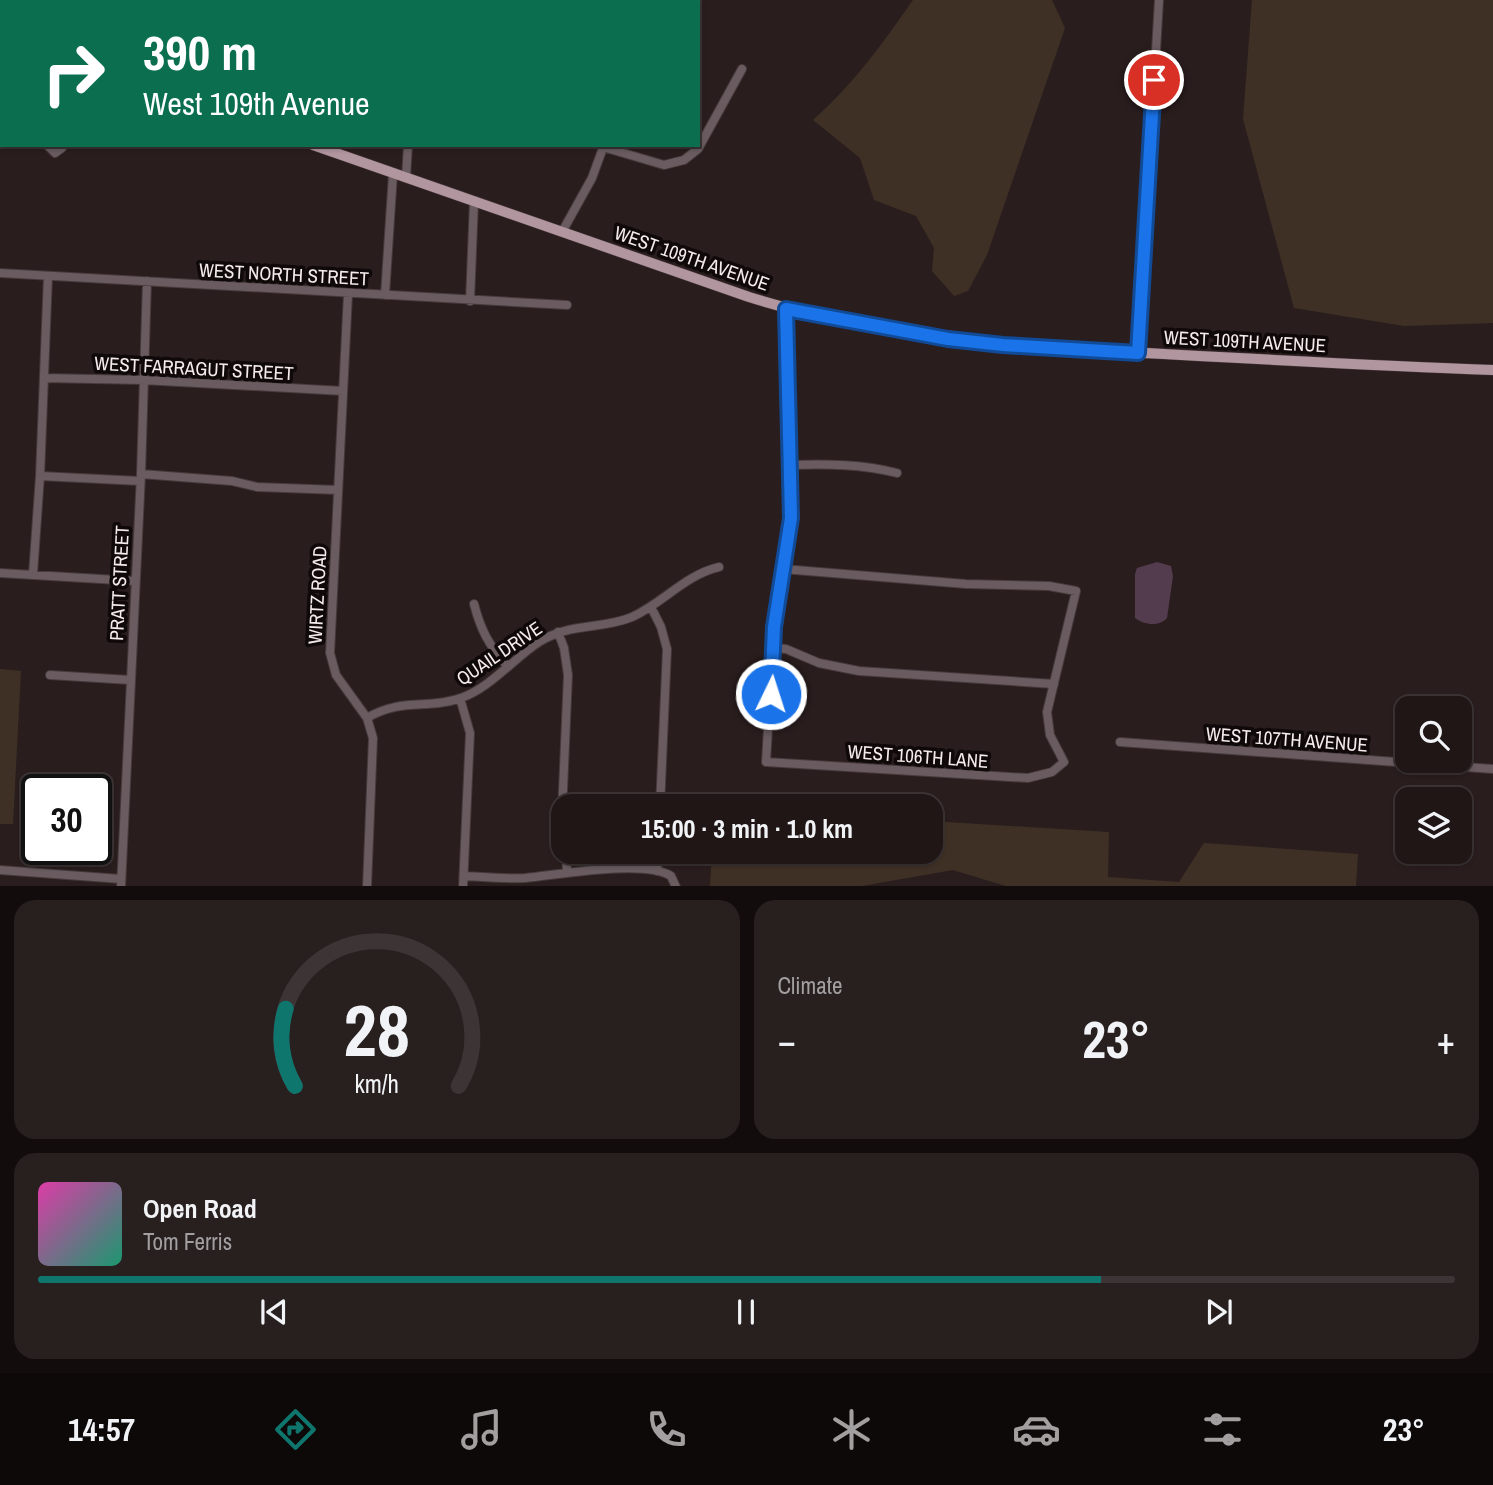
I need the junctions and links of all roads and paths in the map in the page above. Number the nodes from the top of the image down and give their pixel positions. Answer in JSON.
{"nodes":[{"id":1,"x":1159,"y":0,"type":"edge"},
{"id":2,"x":742,"y":69,"type":"dead end"},
{"id":3,"x":700,"y":145,"type":"edge"},
{"id":4,"x":49,"y":147,"type":"edge"},
{"id":5,"x":62,"y":147,"type":"edge"},
{"id":6,"x":319,"y":147,"type":"edge"},
{"id":7,"x":408,"y":147,"type":"edge"},
{"id":8,"x":604,"y":147,"type":"edge"},
{"id":9,"x":607,"y":147,"type":"edge"},
{"id":10,"x":699,"y":147,"type":"edge"},
{"id":11,"x":393,"y":174,"type":"junction"},
{"id":12,"x":406,"y":178,"type":"junction"},
{"id":13,"x":474,"y":201,"type":"junction"},
{"id":14,"x":562,"y":232,"type":"junction"},
{"id":15,"x":0,"y":274,"type":"edge"},
{"id":16,"x":48,"y":276,"type":"junction"},
{"id":17,"x":147,"y":281,"type":"junction"},
{"id":18,"x":348,"y":294,"type":"junction"},
{"id":19,"x":385,"y":295,"type":"junction"},
{"id":20,"x":470,"y":301,"type":"junction"},
{"id":21,"x":567,"y":305,"type":"dead end"},
{"id":22,"x":786,"y":309,"type":"junction"},
{"id":23,"x":1138,"y":353,"type":"junction"},
{"id":24,"x":1493,"y":370,"type":"edge"},
{"id":25,"x":44,"y":378,"type":"junction"},
{"id":26,"x":144,"y":380,"type":"junction"},
{"id":27,"x":344,"y":391,"type":"junction"},
{"id":28,"x":791,"y":465,"type":"junction"},
{"id":29,"x":897,"y":473,"type":"dead end"},
{"id":30,"x":40,"y":476,"type":"junction"},
{"id":31,"x":140,"y":477,"type":"junction"},
{"id":32,"x":338,"y":490,"type":"junction"},
{"id":33,"x":719,"y":567,"type":"dead end"},
{"id":34,"x":783,"y":569,"type":"junction"},
{"id":35,"x":0,"y":573,"type":"edge"},
{"id":36,"x":33,"y":574,"type":"junction"},
{"id":37,"x":134,"y":581,"type":"junction"},
{"id":38,"x":474,"y":604,"type":"dead end"},
{"id":39,"x":651,"y":607,"type":"junction"},
{"id":40,"x":558,"y":632,"type":"junction"},
{"id":41,"x":774,"y":648,"type":"junction"},
{"id":42,"x":507,"y":666,"type":"junction"},
{"id":43,"x":50,"y":675,"type":"dead end"},
{"id":44,"x":130,"y":680,"type":"junction"},
{"id":45,"x":1054,"y":684,"type":"junction"},
{"id":46,"x":460,"y":698,"type":"junction"},
{"id":47,"x":367,"y":718,"type":"junction"},
{"id":48,"x":1121,"y":742,"type":"dead end"},
{"id":49,"x":1493,"y":769,"type":"edge"},
{"id":50,"x":563,"y":794,"type":"edge"},
{"id":51,"x":661,"y":794,"type":"edge"},
{"id":52,"x":567,"y":864,"type":"edge"},
{"id":53,"x":657,"y":864,"type":"edge"},
{"id":54,"x":0,"y":870,"type":"edge"},
{"id":55,"x":657,"y":871,"type":"junction"},
{"id":56,"x":567,"y":873,"type":"junction"},
{"id":57,"x":464,"y":876,"type":"junction"},
{"id":58,"x":508,"y":882,"type":"edge"},
{"id":59,"x":121,"y":883,"type":"edge"},
{"id":60,"x":367,"y":886,"type":"edge"},
{"id":61,"x":463,"y":886,"type":"edge"},
{"id":62,"x":676,"y":886,"type":"edge"}],
"edges":[{"from":1,"to":23,"type":"street"},
{"from":2,"to":3,"type":"street"},
{"from":4,"to":5,"type":"street"},
{"from":6,"to":11,"type":"main road","name":"WEST 109TH AVENUE"},
{"from":7,"to":12,"type":"street"},
{"from":8,"to":14,"type":"street"},
{"from":9,"to":10,"type":"street"},
{"from":11,"to":12,"type":"main road","name":"WEST 109TH AVENUE"},
{"from":11,"to":19,"type":"street"},
{"from":12,"to":13,"type":"main road","name":"WEST 109TH AVENUE"},
{"from":13,"to":14,"type":"main road","name":"WEST 109TH AVENUE"},
{"from":13,"to":20,"type":"street"},
{"from":14,"to":22,"type":"main road","name":"WEST 109TH AVENUE"},
{"from":15,"to":16,"type":"street","name":"WEST NORTH STREET"},
{"from":16,"to":17,"type":"street","name":"WEST NORTH STREET"},
{"from":16,"to":25,"type":"street"},
{"from":17,"to":18,"type":"street","name":"WEST NORTH STREET"},
{"from":17,"to":26,"type":"street","name":"PRATT STREET"},
{"from":18,"to":19,"type":"street","name":"WEST NORTH STREET"},
{"from":18,"to":27,"type":"street","name":"WIRTZ ROAD"},
{"from":19,"to":20,"type":"street","name":"WEST NORTH STREET"},
{"from":20,"to":21,"type":"street","name":"WEST NORTH STREET"},
{"from":22,"to":23,"type":"main road","name":"WEST 109TH AVENUE"},
{"from":22,"to":28,"type":"street"},
{"from":23,"to":24,"type":"main road","name":"WEST 109TH AVENUE"},
{"from":25,"to":26,"type":"street","name":"WEST FARRAGUT STREET"},
{"from":25,"to":30,"type":"street"},
{"from":26,"to":27,"type":"street","name":"WEST FARRAGUT STREET"},
{"from":26,"to":31,"type":"street","name":"PRATT STREET"},
{"from":27,"to":32,"type":"street","name":"WIRTZ ROAD"},
{"from":28,"to":29,"type":"street"},
{"from":28,"to":34,"type":"street"},
{"from":30,"to":31,"type":"street"},
{"from":30,"to":36,"type":"street"},
{"from":31,"to":32,"type":"street"},
{"from":31,"to":37,"type":"street","name":"PRATT STREET"},
{"from":32,"to":47,"type":"street","name":"WIRTZ ROAD"},
{"from":33,"to":39,"type":"street","name":"QUAIL DRIVE"},
{"from":34,"to":41,"type":"street"},
{"from":34,"to":45,"type":"street"},
{"from":35,"to":36,"type":"street"},
{"from":36,"to":37,"type":"street"},
{"from":37,"to":44,"type":"street","name":"PRATT STREET"},
{"from":38,"to":42,"type":"street"},
{"from":39,"to":40,"type":"street","name":"QUAIL DRIVE"},
{"from":39,"to":51,"type":"street"},
{"from":40,"to":42,"type":"street","name":"QUAIL DRIVE"},
{"from":40,"to":50,"type":"street"},
{"from":41,"to":45,"type":"street"},
{"from":41,"to":45,"type":"street","name":"WEST 106TH LANE"},
{"from":42,"to":46,"type":"street","name":"QUAIL DRIVE"},
{"from":43,"to":44,"type":"street"},
{"from":44,"to":59,"type":"street","name":"PRATT STREET"},
{"from":46,"to":47,"type":"street","name":"QUAIL DRIVE"},
{"from":46,"to":57,"type":"street"},
{"from":47,"to":60,"type":"street","name":"WIRTZ ROAD"},
{"from":48,"to":49,"type":"street","name":"WEST 107TH AVENUE"},
{"from":52,"to":56,"type":"street"},
{"from":53,"to":55,"type":"street"},
{"from":54,"to":59,"type":"street"},
{"from":55,"to":56,"type":"street"},
{"from":55,"to":62,"type":"street"},
{"from":56,"to":58,"type":"street"},
{"from":57,"to":58,"type":"street"},
{"from":57,"to":61,"type":"street"}]}
